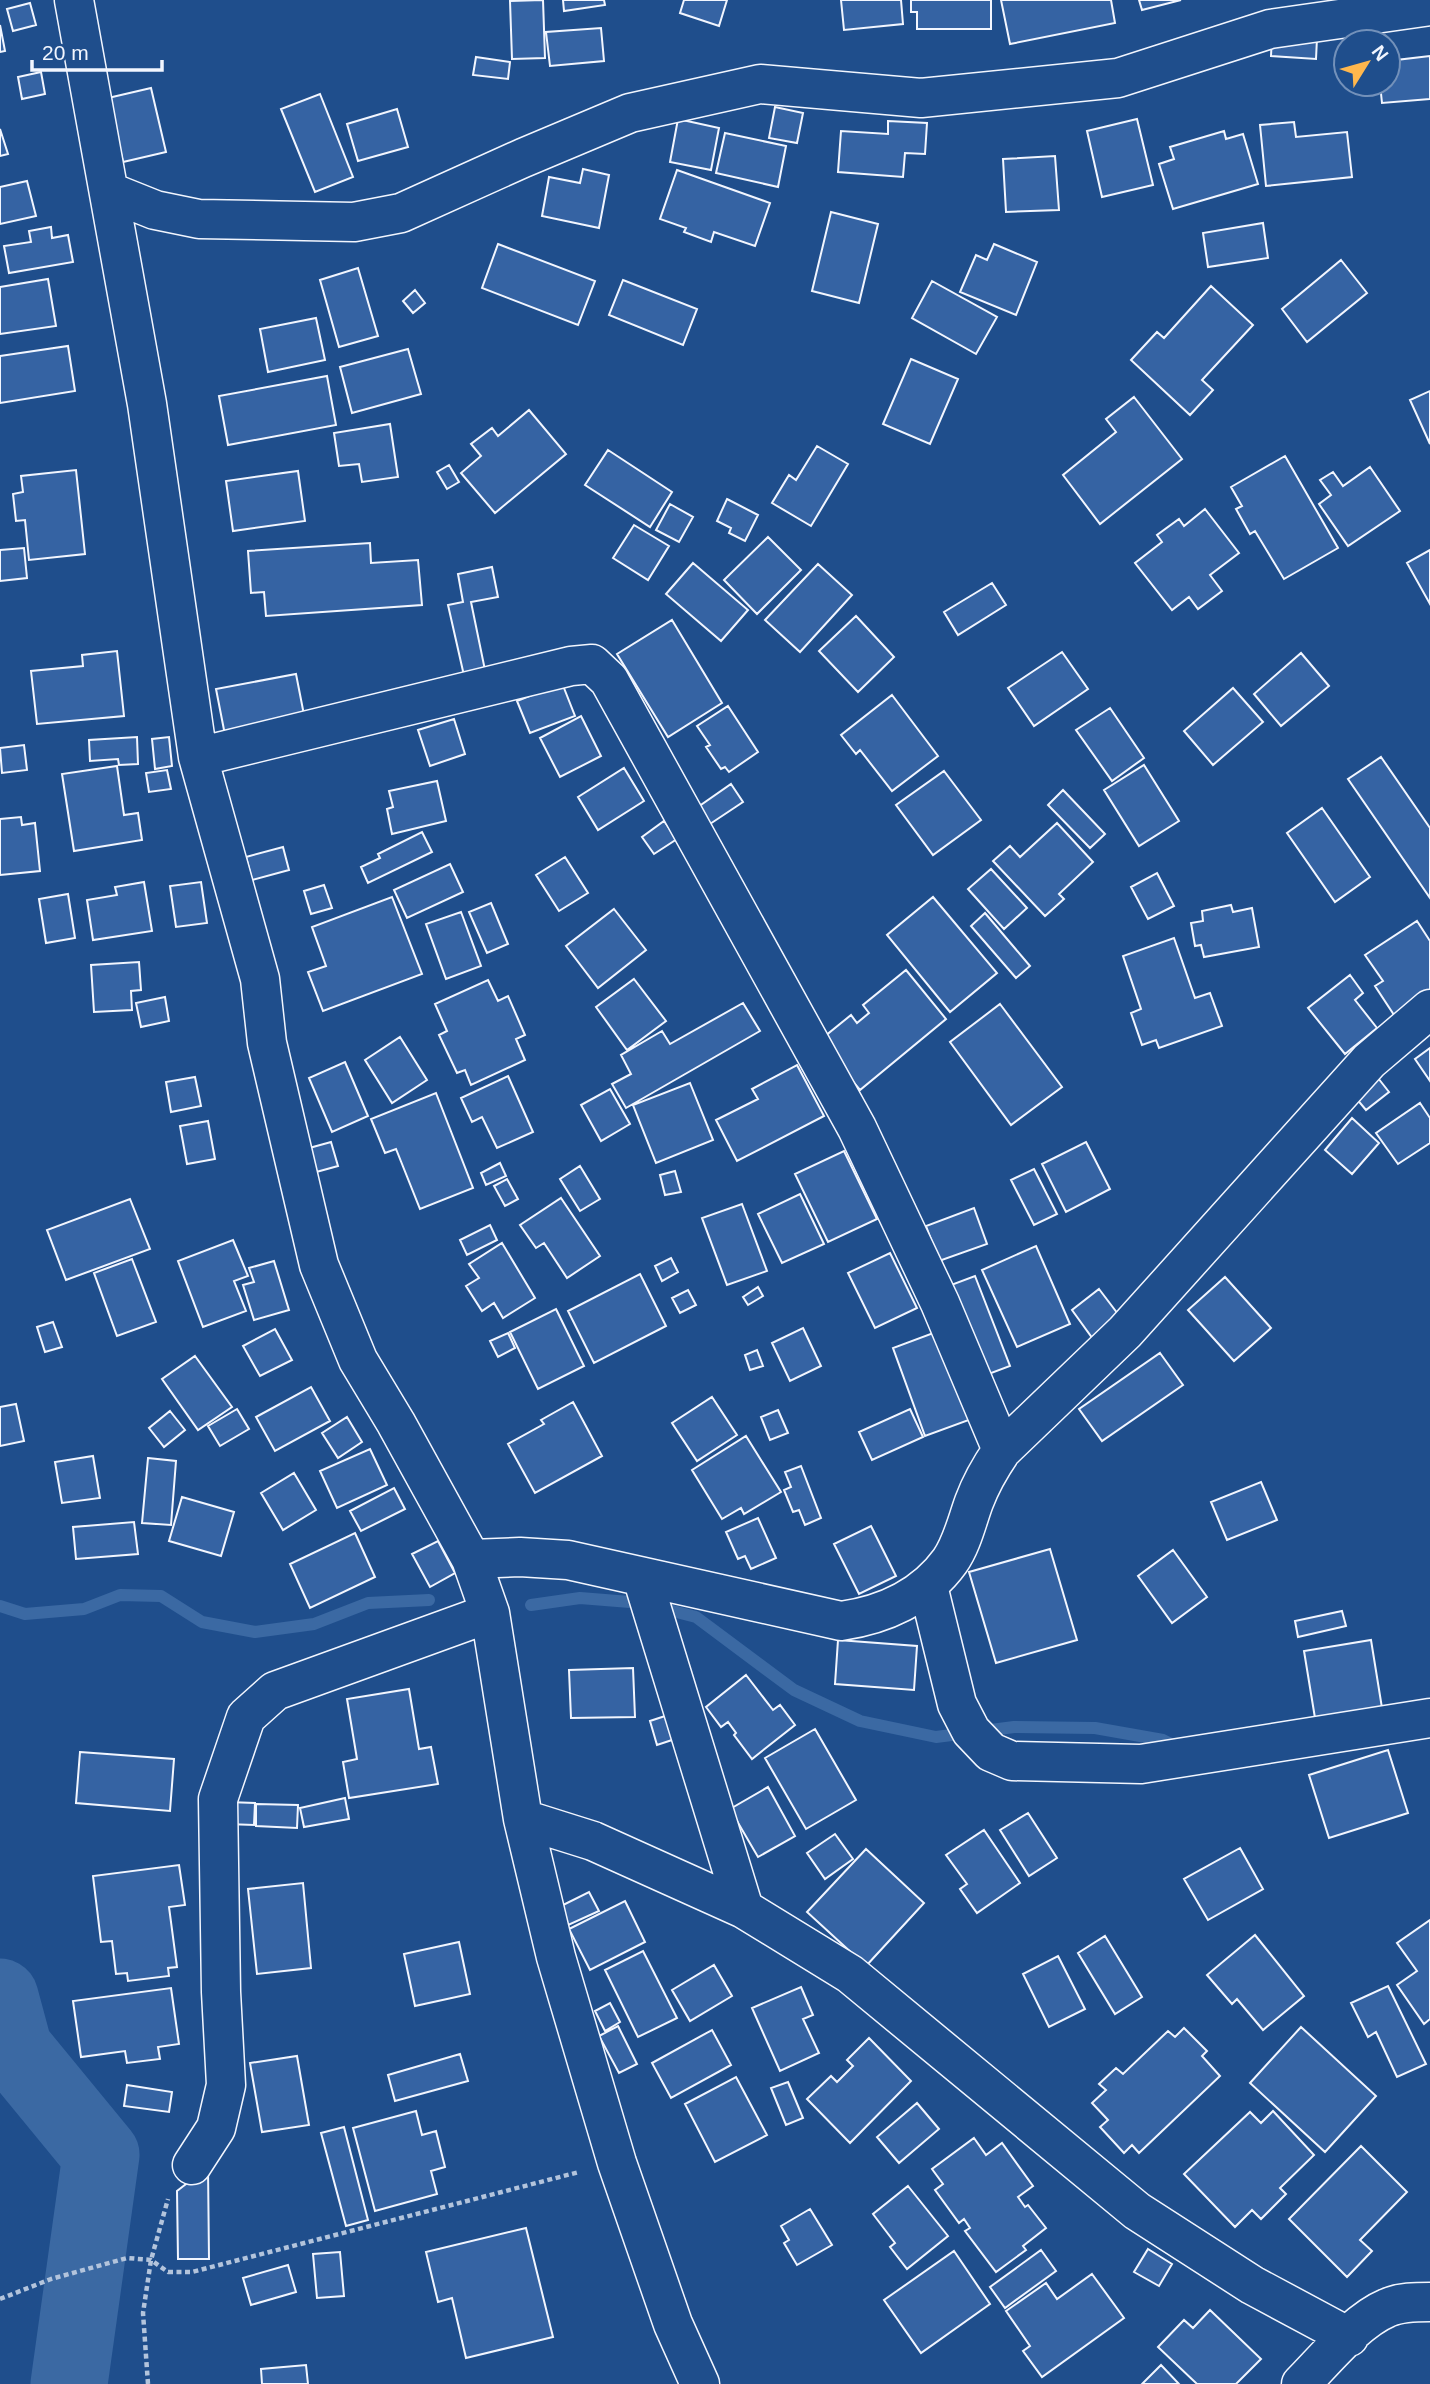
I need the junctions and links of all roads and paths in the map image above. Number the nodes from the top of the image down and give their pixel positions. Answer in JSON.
{"nodes":[{"id":1,"x":74,"y":0,"type":"edge"},
{"id":2,"x":1430,"y":6,"type":"edge"},
{"id":3,"x":110,"y":192,"type":"junction"},
{"id":4,"x":198,"y":757,"type":"junction"},
{"id":5,"x":1430,"y":1009,"type":"edge"},
{"id":6,"x":1002,"y":1450,"type":"junction"},
{"id":7,"x":471,"y":1559,"type":"junction"},
{"id":8,"x":642,"y":1577,"type":"junction"},
{"id":9,"x":928,"y":1586,"type":"junction"},
{"id":10,"x":490,"y":1613,"type":"junction"},
{"id":11,"x":1430,"y":1717,"type":"edge"},
{"id":12,"x":523,"y":1819,"type":"junction"},
{"id":13,"x":744,"y":1909,"type":"junction"},
{"id":14,"x":617,"y":2163,"type":"junction"},
{"id":15,"x":192,"y":2165,"type":"joint"},
{"id":16,"x":151,"y":2260,"type":"junction"},
{"id":17,"x":0,"y":2299,"type":"edge"},
{"id":18,"x":1430,"y":2302,"type":"edge"},
{"id":19,"x":1349,"y":2337,"type":"junction"},
{"id":20,"x":148,"y":2384,"type":"edge"},
{"id":21,"x":700,"y":2384,"type":"edge"},
{"id":22,"x":1301,"y":2384,"type":"edge"}],
"edges":[{"from":1,"to":3,"type":"street"},
{"from":2,"to":3,"type":"street"},
{"from":3,"to":4,"type":"street"},
{"from":4,"to":6,"type":"street"},
{"from":4,"to":7,"type":"street"},
{"from":5,"to":6,"type":"street"},
{"from":6,"to":9,"type":"street"},
{"from":7,"to":8,"type":"street"},
{"from":7,"to":10,"type":"street"},
{"from":8,"to":9,"type":"street"},
{"from":8,"to":13,"type":"street"},
{"from":9,"to":11,"type":"street"},
{"from":10,"to":12,"type":"street"},
{"from":10,"to":15,"type":"street"},
{"from":12,"to":13,"type":"street"},
{"from":12,"to":14,"type":"street"},
{"from":13,"to":19,"type":"street"},
{"from":14,"to":16,"type":"path"},
{"from":14,"to":21,"type":"street"},
{"from":15,"to":16,"type":"path"},
{"from":16,"to":17,"type":"path"},
{"from":16,"to":20,"type":"path"},
{"from":18,"to":19,"type":"street"},
{"from":19,"to":22,"type":"street"}]}
